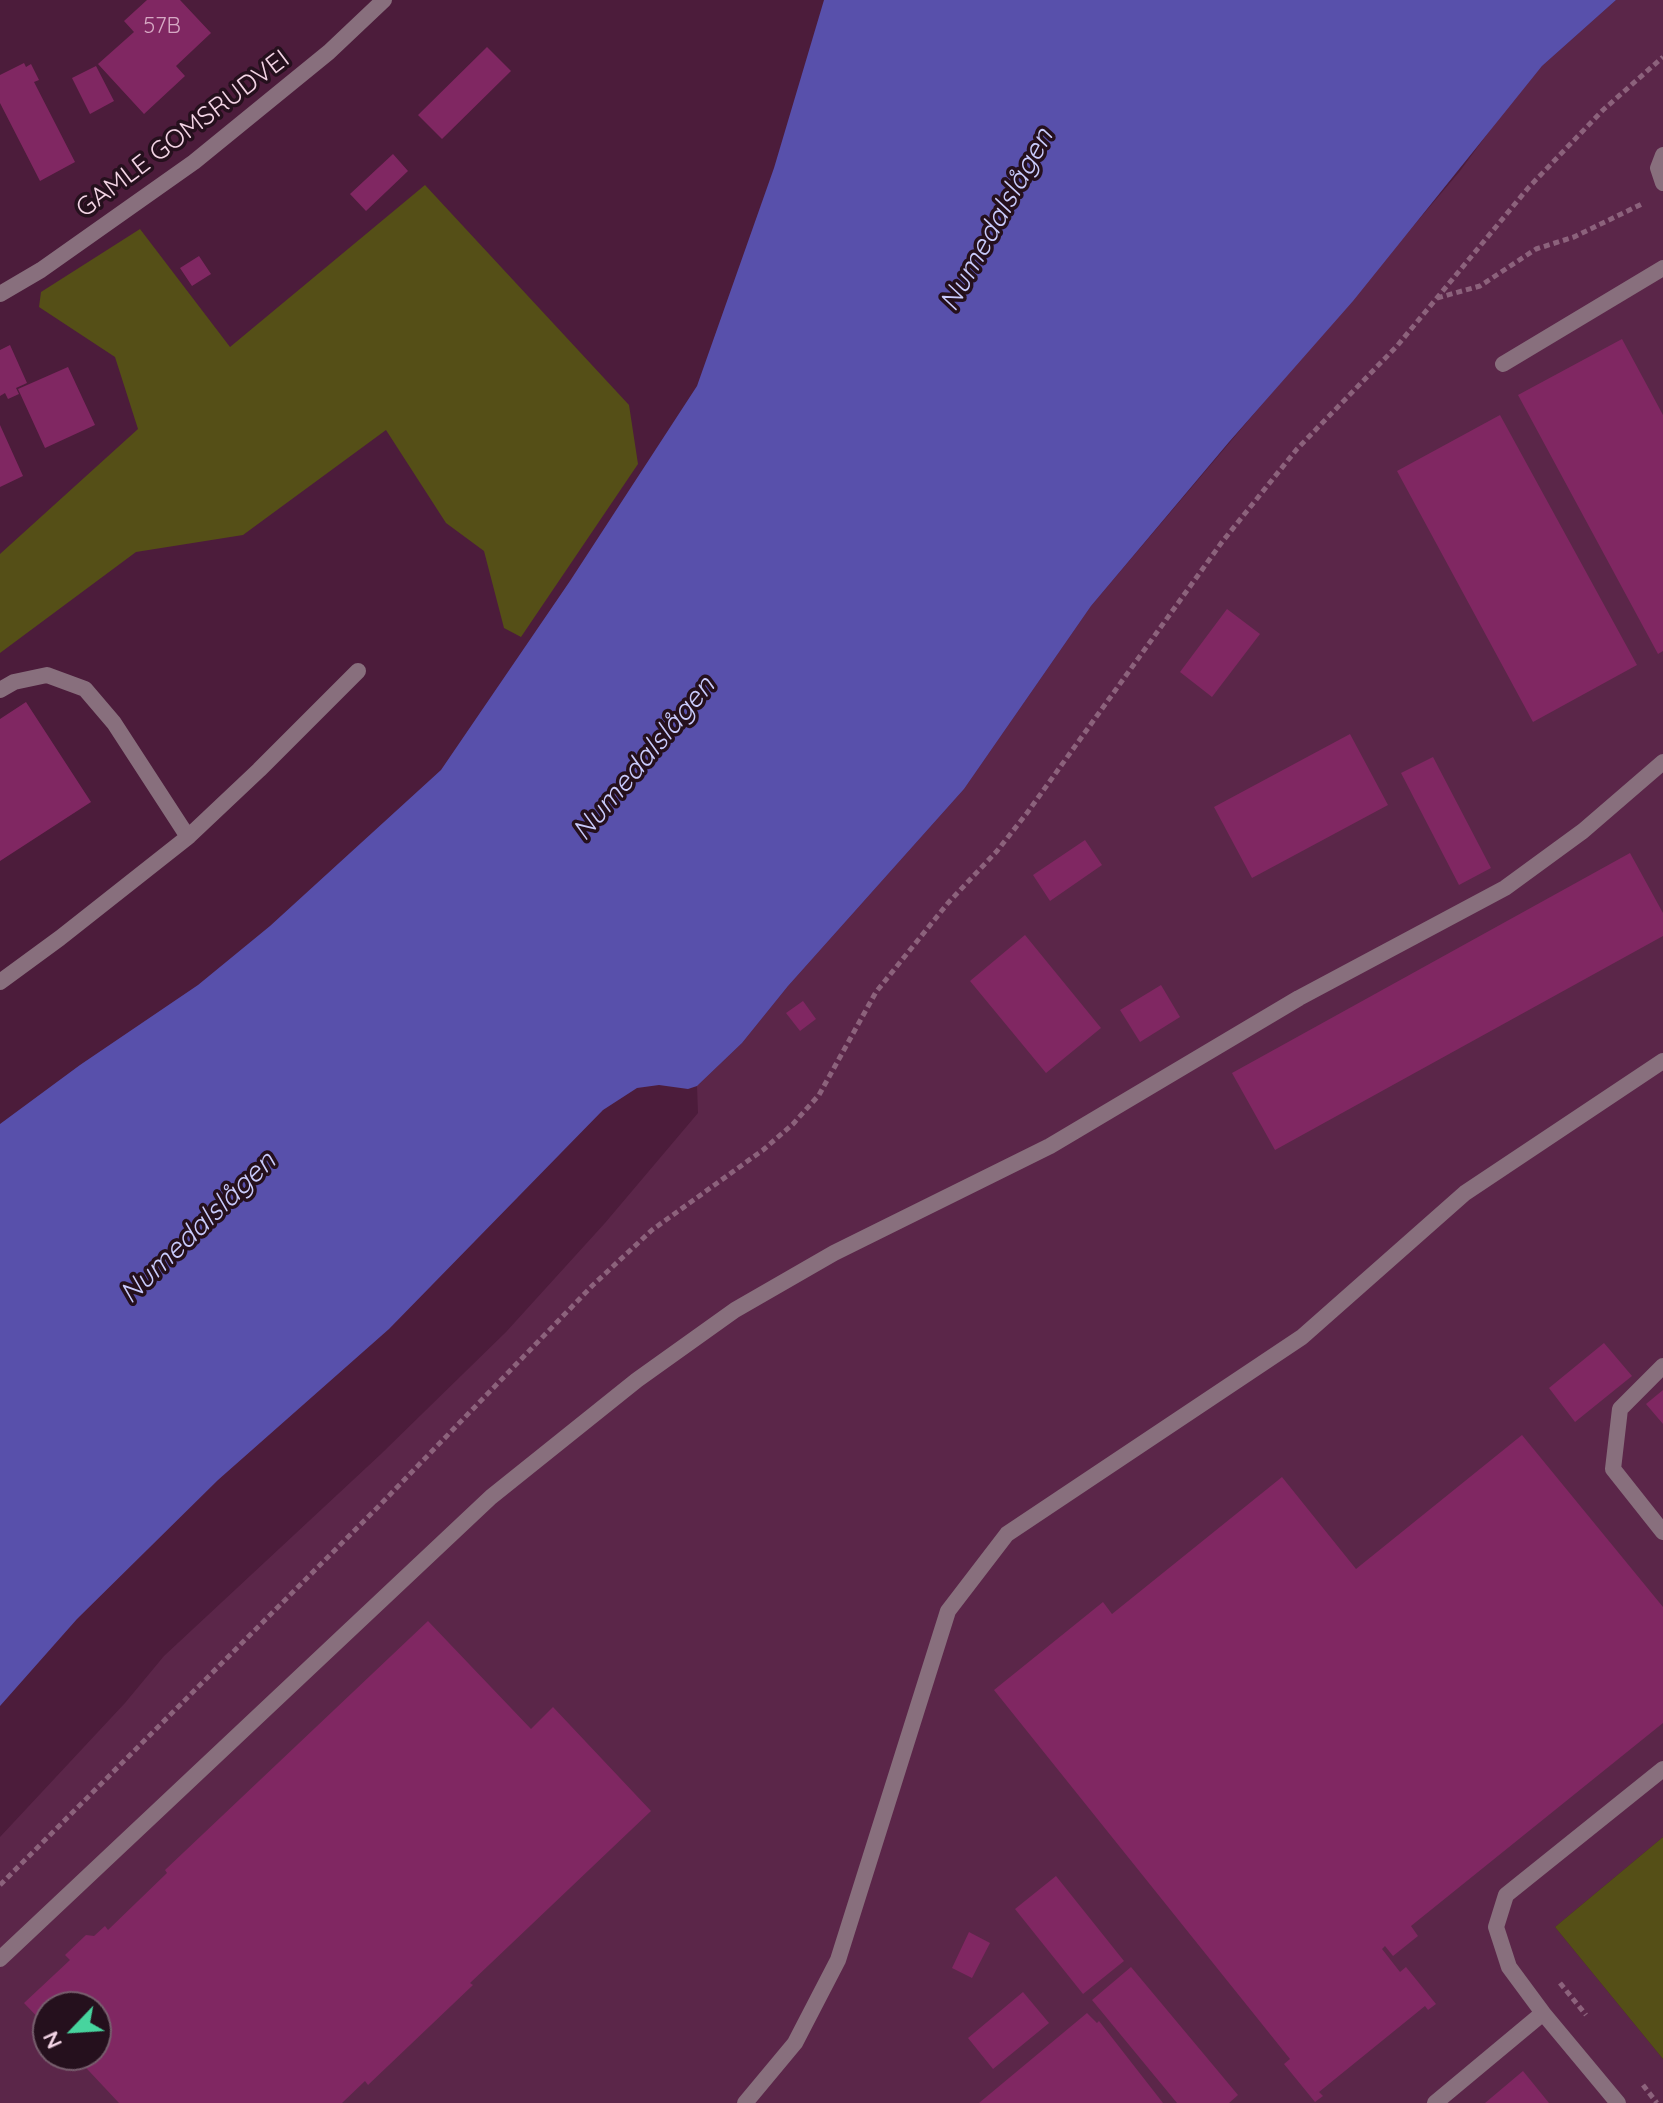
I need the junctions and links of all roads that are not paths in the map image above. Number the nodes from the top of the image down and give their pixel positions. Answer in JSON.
{"nodes":[{"id":1,"x":384,"y":0,"type":"edge"},
{"id":2,"x":1663,"y":155,"type":"edge"},
{"id":3,"x":1663,"y":183,"type":"edge"},
{"id":4,"x":1663,"y":268,"type":"edge"},
{"id":5,"x":0,"y":294,"type":"edge"},
{"id":6,"x":1503,"y":364,"type":"dead end"},
{"id":7,"x":358,"y":671,"type":"dead end"},
{"id":8,"x":0,"y":690,"type":"edge"},
{"id":9,"x":1663,"y":762,"type":"edge"},
{"id":10,"x":188,"y":837,"type":"junction"},
{"id":11,"x":0,"y":982,"type":"edge"},
{"id":12,"x":1663,"y":1061,"type":"edge"},
{"id":13,"x":1663,"y":1366,"type":"edge"},
{"id":14,"x":1663,"y":1532,"type":"edge"},
{"id":15,"x":1663,"y":1769,"type":"edge"},
{"id":16,"x":0,"y":1959,"type":"edge"},
{"id":17,"x":1543,"y":2013,"type":"junction"},
{"id":18,"x":745,"y":2103,"type":"edge"},
{"id":19,"x":1435,"y":2103,"type":"edge"},
{"id":20,"x":1618,"y":2103,"type":"edge"}],
"edges":[{"from":1,"to":5,"type":"street","name":"GAMLE GOMSRUDVEI"},
{"from":2,"to":3,"type":"street"},
{"from":4,"to":6,"type":"street"},
{"from":7,"to":10,"type":"street"},
{"from":8,"to":10,"type":"street"},
{"from":9,"to":16,"type":"street"},
{"from":10,"to":11,"type":"street"},
{"from":12,"to":18,"type":"street"},
{"from":13,"to":14,"type":"street"},
{"from":15,"to":17,"type":"street"},
{"from":17,"to":19,"type":"street"},
{"from":17,"to":20,"type":"street"}]}
